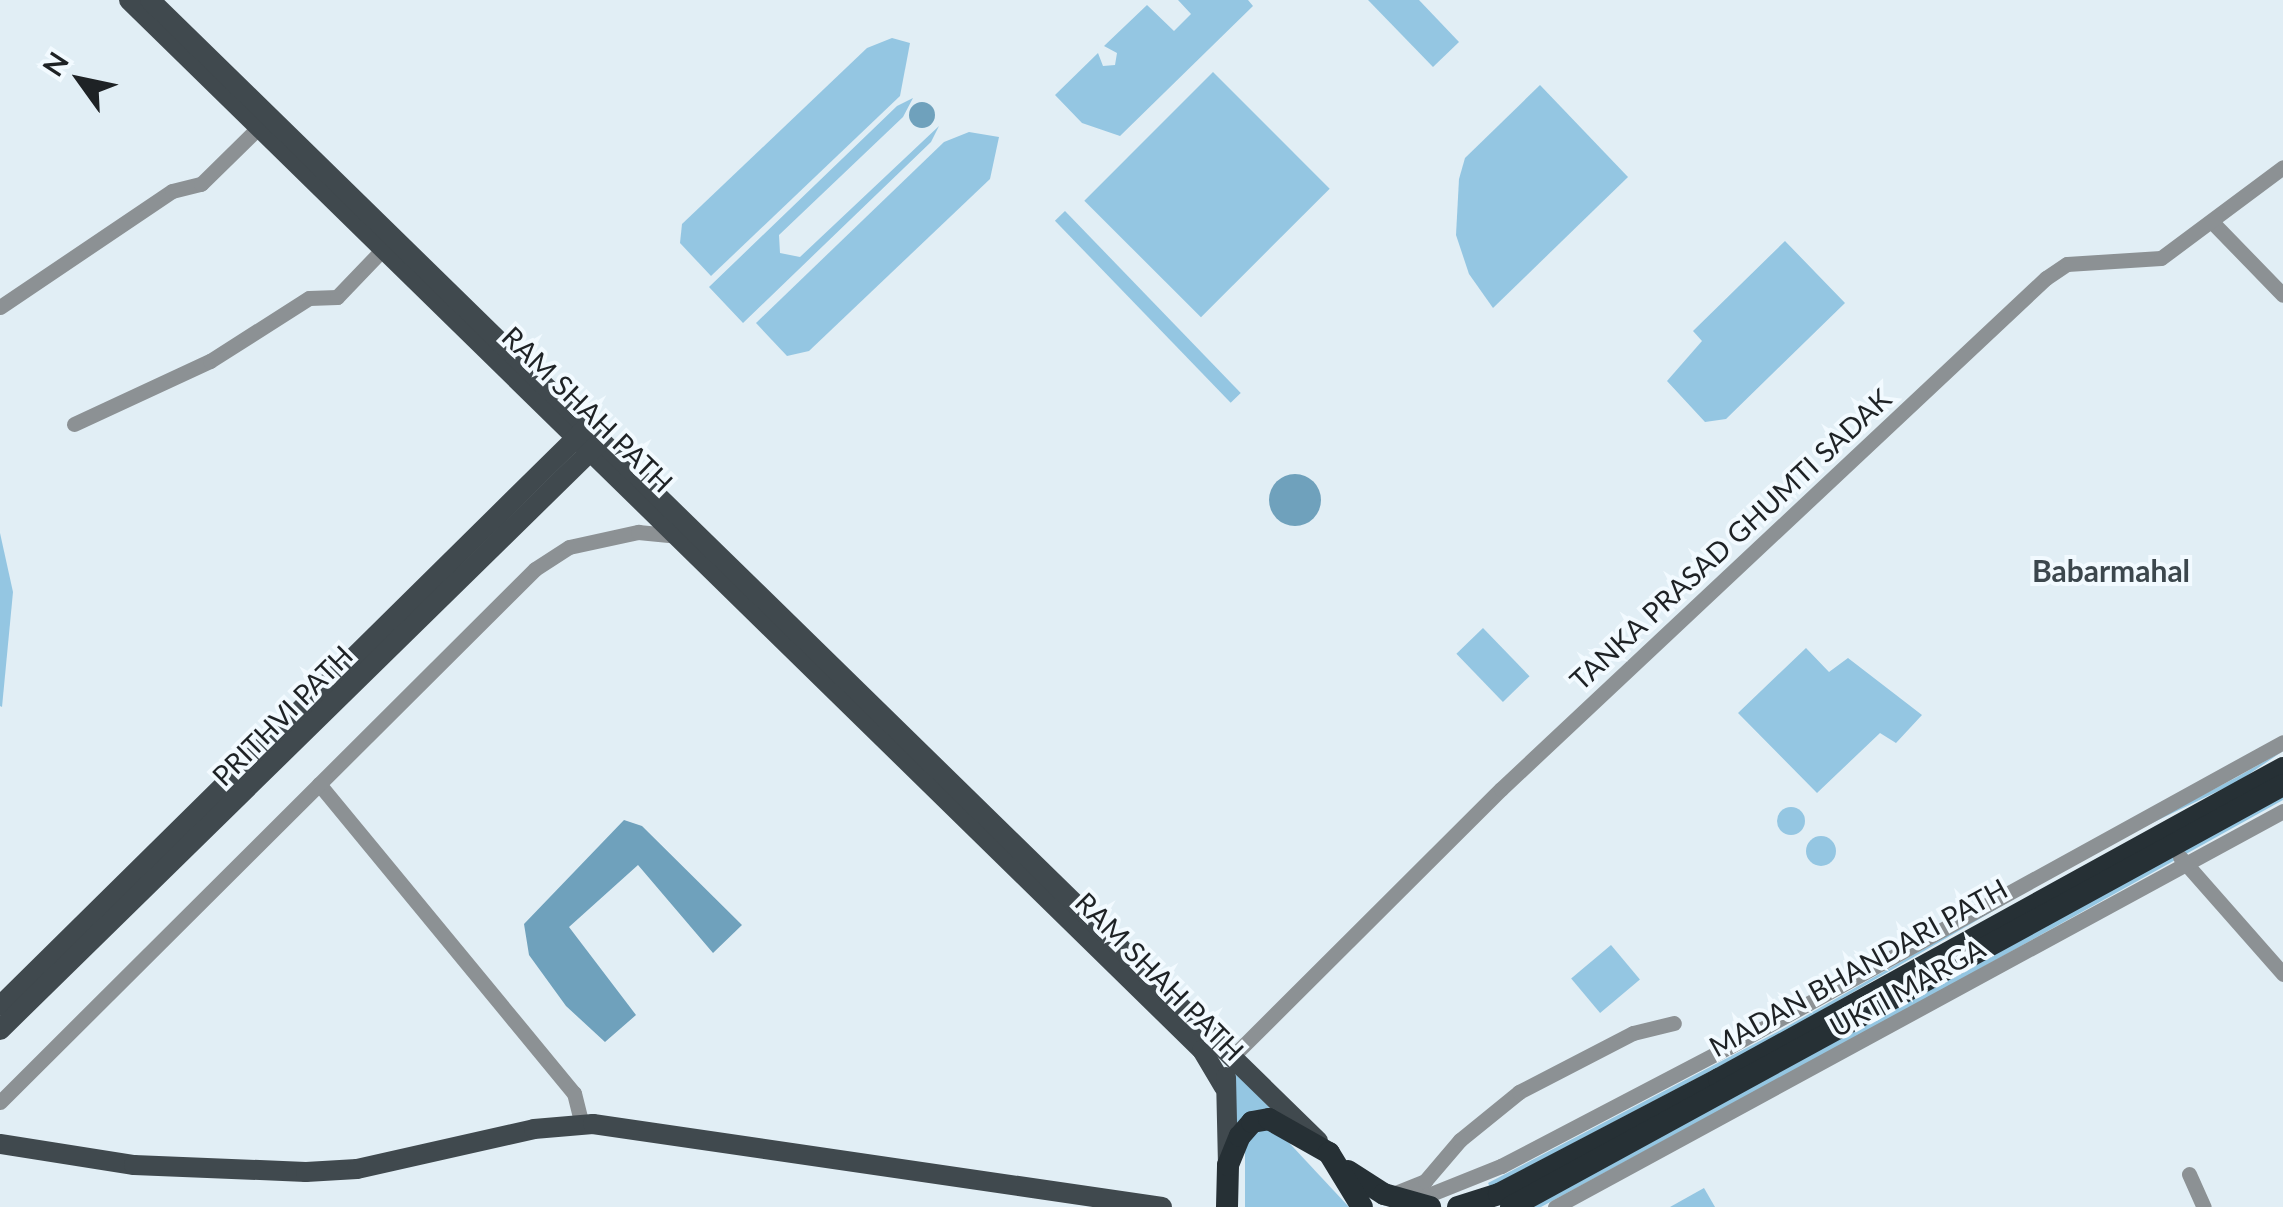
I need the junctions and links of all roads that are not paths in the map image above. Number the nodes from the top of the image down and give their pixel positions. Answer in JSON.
{"nodes":[{"id":1,"x":129,"y":0,"type":"edge"},
{"id":2,"x":150,"y":0,"type":"edge"},
{"id":3,"x":260,"y":126,"type":"junction"},
{"id":4,"x":2283,"y":167,"type":"edge"},
{"id":5,"x":2213,"y":224,"type":"junction"},
{"id":6,"x":384,"y":248,"type":"junction"},
{"id":7,"x":2283,"y":295,"type":"edge"},
{"id":8,"x":0,"y":306,"type":"edge"},
{"id":9,"x":74,"y":424,"type":"dead end"},
{"id":10,"x":590,"y":438,"type":"junction"},
{"id":11,"x":679,"y":536,"type":"junction"},
{"id":12,"x":2283,"y":742,"type":"edge"},
{"id":13,"x":2283,"y":768,"type":"edge"},
{"id":14,"x":322,"y":781,"type":"junction"},
{"id":15,"x":2283,"y":785,"type":"edge"},
{"id":16,"x":2283,"y":812,"type":"edge"},
{"id":17,"x":2167,"y":837,"type":"junction"},
{"id":18,"x":2283,"y":974,"type":"edge"},
{"id":19,"x":5,"y":1014,"type":"edge"},
{"id":20,"x":1674,"y":1023,"type":"dead end"},
{"id":21,"x":1240,"y":1063,"type":"junction"},
{"id":22,"x":1224,"y":1087,"type":"junction"},
{"id":23,"x":0,"y":1102,"type":"edge"},
{"id":24,"x":588,"y":1124,"type":"junction"},
{"id":25,"x":0,"y":1144,"type":"edge"},
{"id":26,"x":1333,"y":1158,"type":"junction"},
{"id":27,"x":1228,"y":1165,"type":"junction"},
{"id":28,"x":2189,"y":1174,"type":"dead end"},
{"id":29,"x":1390,"y":1196,"type":"junction"},
{"id":30,"x":1162,"y":1207,"type":"edge"},
{"id":31,"x":1228,"y":1207,"type":"edge"},
{"id":32,"x":1362,"y":1207,"type":"edge"},
{"id":33,"x":1430,"y":1207,"type":"edge"},
{"id":34,"x":1458,"y":1207,"type":"edge"},
{"id":35,"x":1511,"y":1207,"type":"edge"},
{"id":36,"x":1555,"y":1207,"type":"edge"},
{"id":37,"x":2204,"y":1207,"type":"edge"}],
"edges":[{"from":1,"to":3,"type":"main road","name":"RAM SHAH PATH"},
{"from":2,"to":10,"type":"main road","name":"RAM SHAH PATH"},
{"from":3,"to":6,"type":"main road","name":"RAM SHAH PATH"},
{"from":3,"to":8,"type":"street"},
{"from":4,"to":5,"type":"street","name":"TANKA PRASAD GHUMTI SADAK"},
{"from":5,"to":7,"type":"street"},
{"from":5,"to":21,"type":"street","name":"TANKA PRASAD GHUMTI SADAK"},
{"from":6,"to":9,"type":"street"},
{"from":6,"to":10,"type":"main road","name":"RAM SHAH PATH"},
{"from":10,"to":11,"type":"main road","name":"RAM SHAH PATH"},
{"from":10,"to":19,"type":"main road","name":"PRITHVI PATH"},
{"from":10,"to":21,"type":"main road","name":"RAM SHAH PATH"},
{"from":11,"to":14,"type":"street"},
{"from":11,"to":22,"type":"main road","name":"RAM SHAH PATH"},
{"from":12,"to":17,"type":"street"},
{"from":13,"to":17,"type":"highway","name":"MADAN BHANDARI PATH"},
{"from":14,"to":23,"type":"street"},
{"from":14,"to":24,"type":"street"},
{"from":15,"to":17,"type":"highway","name":"MADAN BHANDARI PATH"},
{"from":16,"to":17,"type":"street","name":"UKTI MARGA"},
{"from":17,"to":18,"type":"street"},
{"from":17,"to":29,"type":"street"},
{"from":17,"to":34,"type":"highway","name":"MADAN BHANDARI PATH"},
{"from":17,"to":35,"type":"highway","name":"MADAN BHANDARI PATH"},
{"from":17,"to":36,"type":"street","name":"UKTI MARGA"},
{"from":20,"to":29,"type":"street"},
{"from":21,"to":22,"type":"main road","name":"RAM SHAH PATH"},
{"from":21,"to":26,"type":"main road"},
{"from":22,"to":27,"type":"main road"},
{"from":24,"to":25,"type":"main road"},
{"from":24,"to":30,"type":"main road"},
{"from":26,"to":27,"type":"highway"},
{"from":26,"to":29,"type":"highway"},
{"from":26,"to":32,"type":"highway"},
{"from":27,"to":31,"type":"highway"},
{"from":28,"to":37,"type":"street"},
{"from":29,"to":33,"type":"highway"}]}
